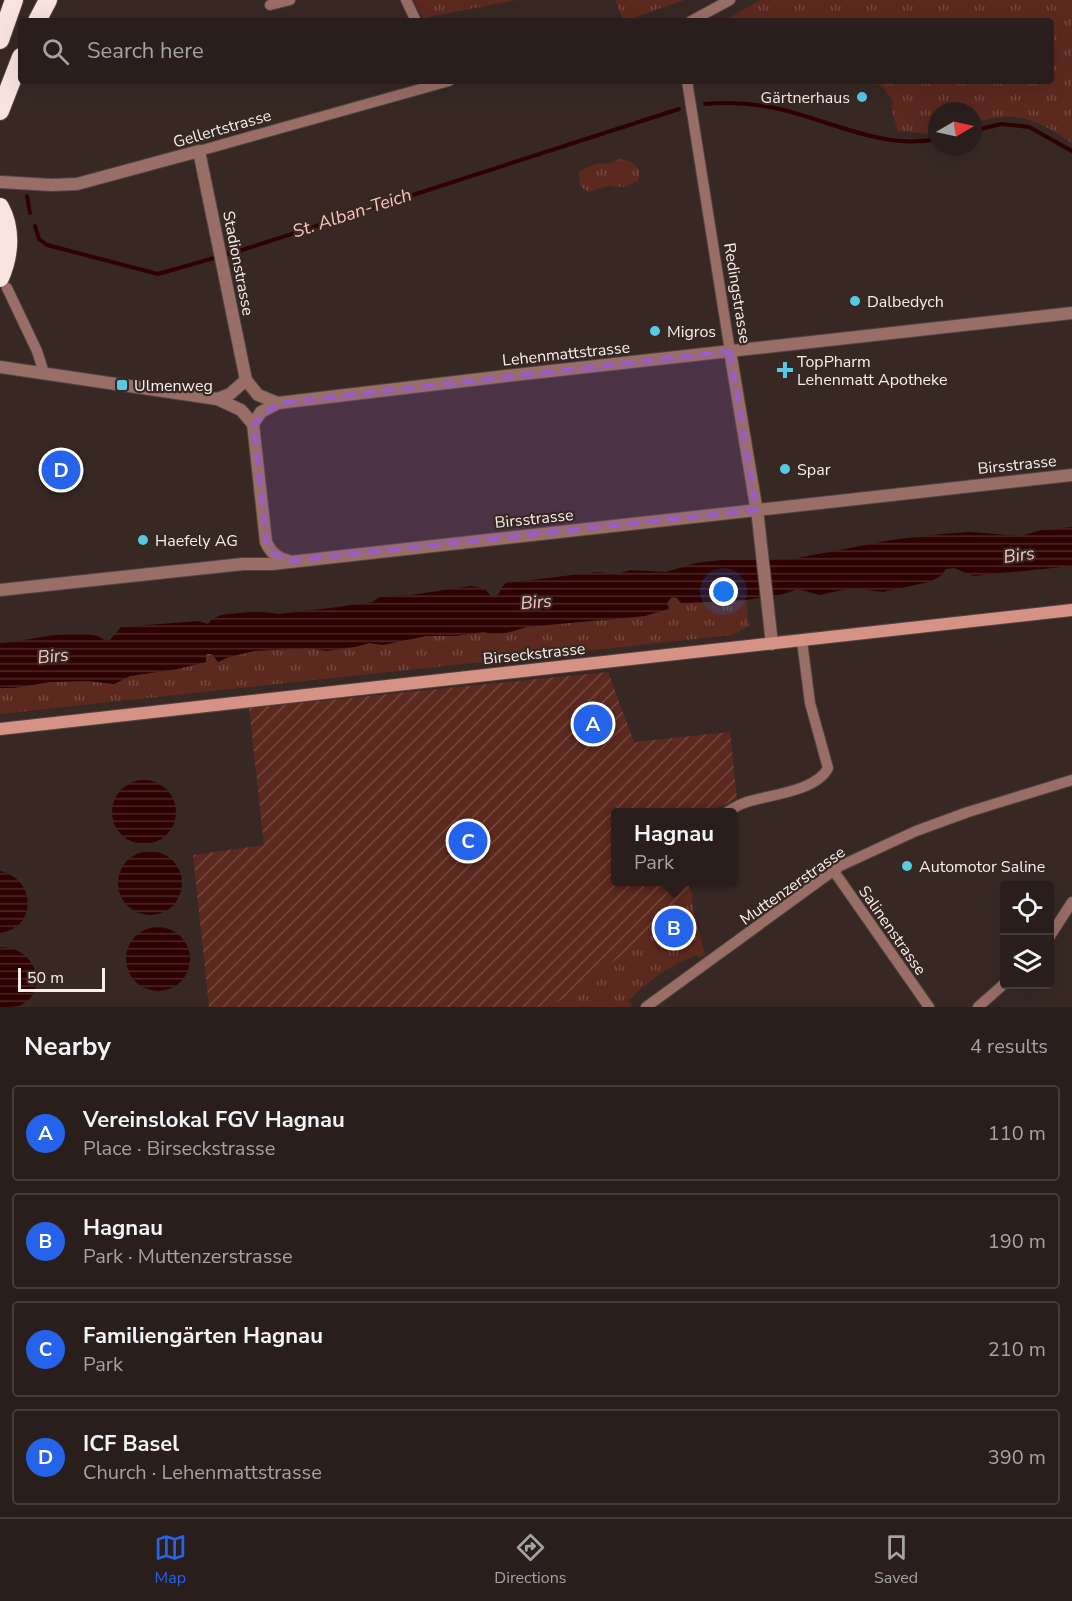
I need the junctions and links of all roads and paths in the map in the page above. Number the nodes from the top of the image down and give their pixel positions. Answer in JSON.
{"nodes":[{"id":1,"x":14,"y":0,"type":"edge"},
{"id":2,"x":41,"y":0,"type":"edge"},
{"id":3,"x":48,"y":0,"type":"edge"},
{"id":4,"x":290,"y":0,"type":"edge"},
{"id":5,"x":406,"y":0,"type":"edge"},
{"id":6,"x":730,"y":0,"type":"edge"},
{"id":7,"x":270,"y":5,"type":"dead end"},
{"id":8,"x":37,"y":18,"type":"edge"},
{"id":9,"x":38,"y":18,"type":"edge"},
{"id":10,"x":415,"y":18,"type":"edge"},
{"id":11,"x":697,"y":18,"type":"edge"},
{"id":12,"x":0,"y":40,"type":"edge"},
{"id":13,"x":18,"y":65,"type":"edge"},
{"id":14,"x":426,"y":84,"type":"edge"},
{"id":15,"x":687,"y":84,"type":"edge"},
{"id":16,"x":0,"y":111,"type":"edge"},
{"id":17,"x":200,"y":151,"type":"junction"},
{"id":18,"x":0,"y":182,"type":"edge"},
{"id":19,"x":1,"y":209,"type":"edge"},
{"id":20,"x":3,"y":283,"type":"edge"},
{"id":21,"x":1072,"y":313,"type":"edge"},
{"id":22,"x":730,"y":351,"type":"junction"},
{"id":23,"x":0,"y":367,"type":"edge"},
{"id":24,"x":44,"y":373,"type":"junction"},
{"id":25,"x":246,"y":380,"type":"junction"},
{"id":26,"x":217,"y":399,"type":"junction"},
{"id":27,"x":278,"y":404,"type":"junction"},
{"id":28,"x":253,"y":424,"type":"junction"},
{"id":29,"x":1072,"y":475,"type":"edge"},
{"id":30,"x":757,"y":510,"type":"junction"},
{"id":31,"x":266,"y":542,"type":"junction"},
{"id":32,"x":290,"y":561,"type":"junction"},
{"id":33,"x":243,"y":564,"type":"junction"},
{"id":34,"x":0,"y":590,"type":"edge"},
{"id":35,"x":1072,"y":610,"type":"edge"},
{"id":36,"x":802,"y":641,"type":"junction"},
{"id":37,"x":772,"y":644,"type":"junction"},
{"id":38,"x":0,"y":729,"type":"edge"},
{"id":39,"x":1072,"y":780,"type":"edge"},
{"id":40,"x":735,"y":808,"type":"edge"},
{"id":41,"x":833,"y":870,"type":"junction"},
{"id":42,"x":1072,"y":902,"type":"edge"},
{"id":43,"x":1051,"y":935,"type":"edge"},
{"id":44,"x":1000,"y":988,"type":"edge"},
{"id":45,"x":663,"y":1002,"type":"edge"},
{"id":46,"x":646,"y":1007,"type":"edge"},
{"id":47,"x":929,"y":1007,"type":"edge"},
{"id":48,"x":978,"y":1007,"type":"edge"}],
"edges":[{"from":1,"to":12,"type":"highway"},
{"from":2,"to":8,"type":"highway"},
{"from":3,"to":9,"type":"highway"},
{"from":4,"to":7,"type":"street"},
{"from":5,"to":10,"type":"street"},
{"from":6,"to":11,"type":"street"},
{"from":13,"to":16,"type":"highway"},
{"from":14,"to":17,"type":"street","name":"Gellertstrasse"},
{"from":15,"to":22,"type":"street","name":"Redingstrasse"},
{"from":17,"to":18,"type":"street","name":"Gellertstrasse"},
{"from":17,"to":25,"type":"street","name":"Stadionstrasse"},
{"from":19,"to":20,"type":"highway"},
{"from":20,"to":24,"type":"street"},
{"from":21,"to":22,"type":"street","name":"Lehenmattstrasse"},
{"from":22,"to":27,"type":"street","name":"Lehenmattstrasse"},
{"from":22,"to":30,"type":"street","name":"Redingstrasse"},
{"from":23,"to":24,"type":"street"},
{"from":24,"to":26,"type":"street"},
{"from":25,"to":26,"type":"street"},
{"from":25,"to":27,"type":"street"},
{"from":26,"to":28,"type":"street"},
{"from":27,"to":28,"type":"street"},
{"from":28,"to":31,"type":"street"},
{"from":29,"to":30,"type":"street","name":"Birsstrasse"},
{"from":30,"to":32,"type":"street","name":"Birsstrasse"},
{"from":30,"to":37,"type":"street","name":"Redingstrasse"},
{"from":31,"to":32,"type":"street"},
{"from":31,"to":33,"type":"street"},
{"from":32,"to":33,"type":"street","name":"Birsstrasse"},
{"from":33,"to":34,"type":"street","name":"Birsstrasse"},
{"from":35,"to":36,"type":"main road","name":"Birseckstrasse"},
{"from":36,"to":37,"type":"main road","name":"Birseckstrasse"},
{"from":36,"to":40,"type":"street"},
{"from":37,"to":38,"type":"main road","name":"Birseckstrasse"},
{"from":39,"to":41,"type":"street","name":"Muttenzerstrasse"},
{"from":41,"to":45,"type":"street","name":"Muttenzerstrasse"},
{"from":41,"to":47,"type":"street","name":"Salinenstrasse"},
{"from":42,"to":43,"type":"street"},
{"from":44,"to":48,"type":"street"},
{"from":45,"to":46,"type":"street","name":"Muttenzerstrasse"}]}
